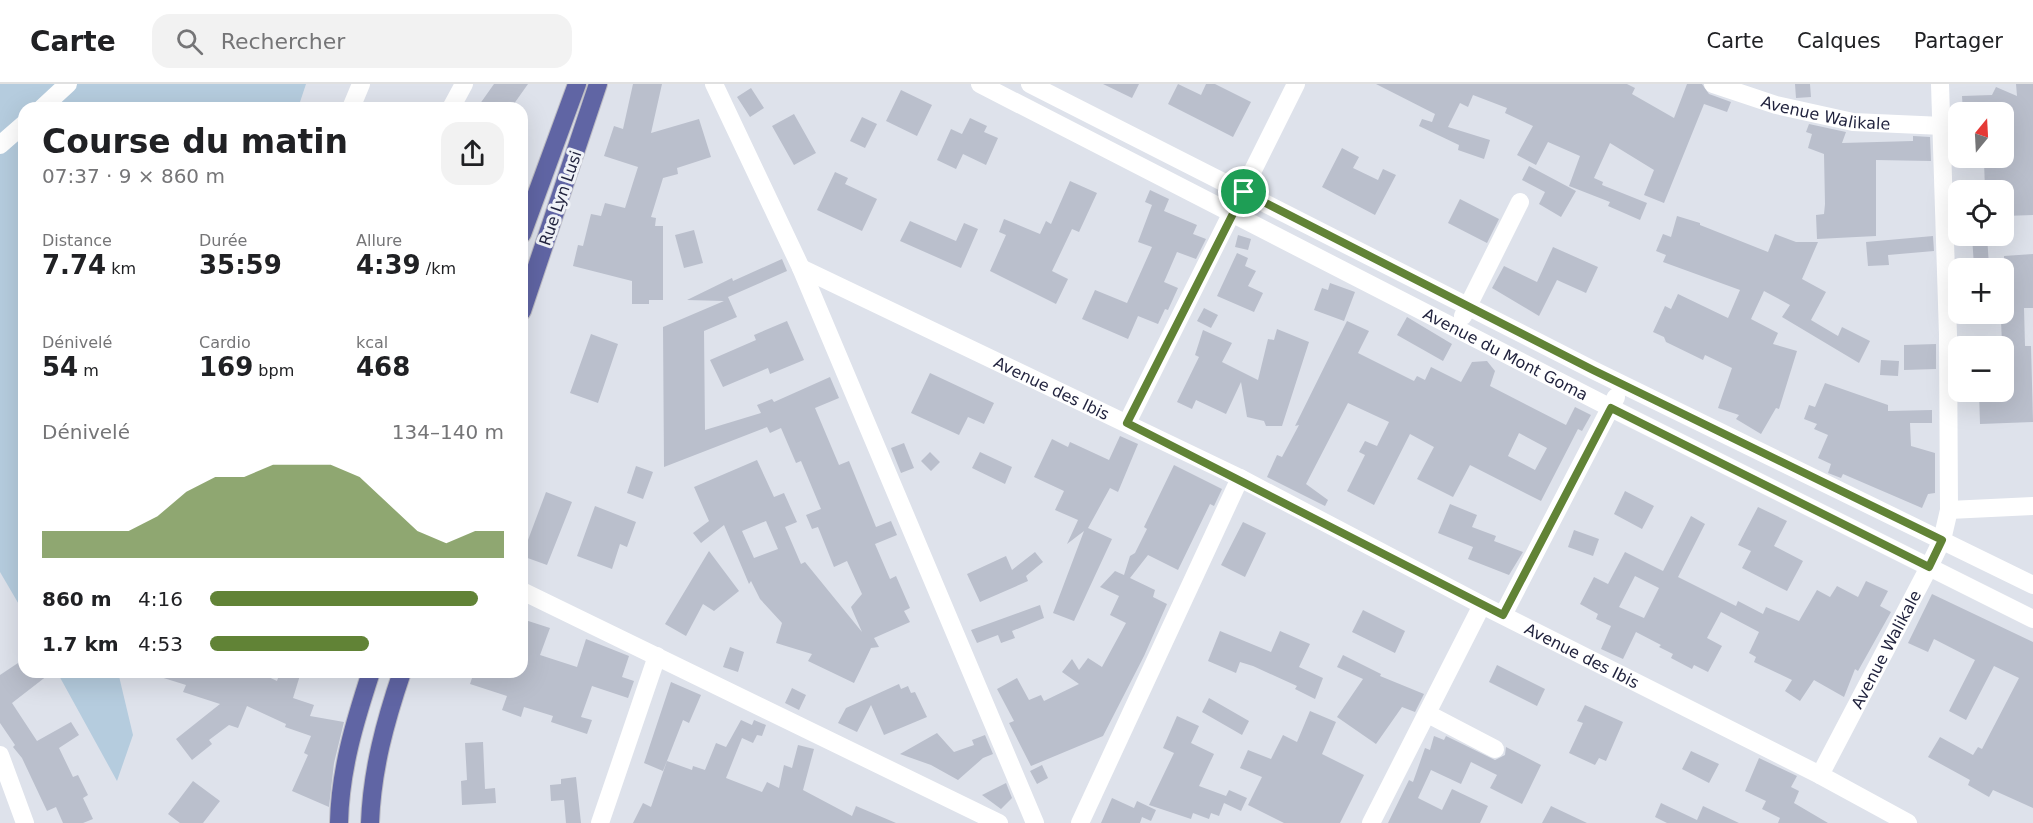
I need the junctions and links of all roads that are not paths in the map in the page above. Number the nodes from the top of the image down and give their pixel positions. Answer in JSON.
{"nodes":[{"id":1,"x":68,"y":84,"type":"edge"},
{"id":2,"x":361,"y":84,"type":"edge"},
{"id":3,"x":464,"y":84,"type":"edge"},
{"id":4,"x":577,"y":84,"type":"edge"},
{"id":5,"x":598,"y":84,"type":"edge"},
{"id":6,"x":714,"y":84,"type":"edge"},
{"id":7,"x":980,"y":84,"type":"edge"},
{"id":8,"x":1030,"y":84,"type":"edge"},
{"id":9,"x":1296,"y":84,"type":"edge"},
{"id":10,"x":1713,"y":84,"type":"edge"},
{"id":11,"x":1940,"y":84,"type":"edge"},
{"id":12,"x":48,"y":102,"type":"edge"},
{"id":13,"x":354,"y":102,"type":"edge"},
{"id":14,"x":454,"y":102,"type":"edge"},
{"id":15,"x":1943,"y":126,"type":"junction"},
{"id":16,"x":18,"y":130,"type":"edge"},
{"id":17,"x":1132,"y":136,"type":"junction"},
{"id":18,"x":0,"y":146,"type":"edge"},
{"id":19,"x":1121,"y":157,"type":"junction"},
{"id":20,"x":1244,"y":192,"type":"junction"},
{"id":21,"x":1520,"y":202,"type":"dead end"},
{"id":22,"x":1231,"y":214,"type":"junction"},
{"id":23,"x":528,"y":218,"type":"edge"},
{"id":24,"x":1368,"y":255,"type":"junction"},
{"id":25,"x":801,"y":268,"type":"junction"},
{"id":26,"x":1357,"y":278,"type":"junction"},
{"id":27,"x":528,"y":293,"type":"edge"},
{"id":28,"x":1468,"y":306,"type":"junction"},
{"id":29,"x":1456,"y":328,"type":"junction"},
{"id":30,"x":1622,"y":385,"type":"junction"},
{"id":31,"x":1611,"y":408,"type":"junction"},
{"id":32,"x":1127,"y":423,"type":"junction"},
{"id":33,"x":1239,"y":478,"type":"junction"},
{"id":34,"x":2033,"y":506,"type":"edge"},
{"id":35,"x":1949,"y":510,"type":"junction"},
{"id":36,"x":1942,"y":540,"type":"junction"},
{"id":37,"x":1929,"y":567,"type":"junction"},
{"id":38,"x":2033,"y":585,"type":"edge"},
{"id":39,"x":528,"y":594,"type":"edge"},
{"id":40,"x":1482,"y":605,"type":"junction"},
{"id":41,"x":1503,"y":615,"type":"junction"},
{"id":42,"x":2033,"y":619,"type":"edge"},
{"id":43,"x":657,"y":656,"type":"junction"},
{"id":44,"x":369,"y":678,"type":"edge"},
{"id":45,"x":400,"y":678,"type":"edge"},
{"id":46,"x":1428,"y":714,"type":"junction"},
{"id":47,"x":1495,"y":748,"type":"dead end"},
{"id":48,"x":0,"y":756,"type":"edge"},
{"id":49,"x":1820,"y":775,"type":"junction"},
{"id":50,"x":25,"y":823,"type":"edge"},
{"id":51,"x":339,"y":823,"type":"edge"},
{"id":52,"x":370,"y":823,"type":"edge"},
{"id":53,"x":600,"y":823,"type":"edge"},
{"id":54,"x":999,"y":823,"type":"edge"},
{"id":55,"x":1035,"y":823,"type":"edge"},
{"id":56,"x":1080,"y":823,"type":"edge"},
{"id":57,"x":1371,"y":823,"type":"edge"},
{"id":58,"x":1908,"y":823,"type":"edge"}],
"edges":[{"from":1,"to":12,"type":"street"},
{"from":2,"to":13,"type":"street"},
{"from":3,"to":14,"type":"street"},
{"from":4,"to":23,"type":"main road","name":"Rue Lyn Lusi"},
{"from":5,"to":27,"type":"main road","name":"Rue Lyn Lusi"},
{"from":6,"to":25,"type":"street"},
{"from":7,"to":19,"type":"street","name":"Avenue du Mont Goma"},
{"from":8,"to":17,"type":"street"},
{"from":9,"to":20,"type":"street"},
{"from":10,"to":15,"type":"street","name":"Avenue Walikale"},
{"from":11,"to":15,"type":"street","name":"Avenue Walikale"},
{"from":15,"to":35,"type":"street","name":"Avenue Walikale"},
{"from":16,"to":18,"type":"street"},
{"from":17,"to":19,"type":"street"},
{"from":17,"to":20,"type":"street"},
{"from":19,"to":22,"type":"street","name":"Avenue du Mont Goma"},
{"from":20,"to":22,"type":"street"},
{"from":20,"to":24,"type":"street"},
{"from":21,"to":28,"type":"street"},
{"from":22,"to":26,"type":"street","name":"Avenue du Mont Goma"},
{"from":22,"to":32,"type":"street"},
{"from":24,"to":26,"type":"street"},
{"from":24,"to":28,"type":"street"},
{"from":25,"to":32,"type":"street","name":"Avenue des Ibis"},
{"from":25,"to":55,"type":"street"},
{"from":26,"to":29,"type":"street","name":"Avenue du Mont Goma"},
{"from":28,"to":29,"type":"street"},
{"from":28,"to":30,"type":"street"},
{"from":29,"to":31,"type":"street","name":"Avenue du Mont Goma"},
{"from":30,"to":31,"type":"street"},
{"from":30,"to":36,"type":"street"},
{"from":31,"to":37,"type":"street","name":"Avenue du Mont Goma"},
{"from":31,"to":41,"type":"street"},
{"from":32,"to":33,"type":"street","name":"Avenue des Ibis"},
{"from":33,"to":40,"type":"street","name":"Avenue des Ibis"},
{"from":33,"to":56,"type":"street"},
{"from":34,"to":35,"type":"street"},
{"from":35,"to":36,"type":"street","name":"Avenue Walikale"},
{"from":36,"to":37,"type":"street","name":"Avenue Walikale"},
{"from":36,"to":38,"type":"street"},
{"from":37,"to":42,"type":"street","name":"Avenue du Mont Goma"},
{"from":37,"to":49,"type":"street","name":"Avenue Walikale"},
{"from":39,"to":43,"type":"street"},
{"from":40,"to":41,"type":"street","name":"Avenue des Ibis"},
{"from":40,"to":46,"type":"street"},
{"from":41,"to":49,"type":"street","name":"Avenue des Ibis"},
{"from":43,"to":53,"type":"street"},
{"from":43,"to":54,"type":"street"},
{"from":44,"to":51,"type":"main road"},
{"from":45,"to":52,"type":"main road"},
{"from":46,"to":47,"type":"street"},
{"from":46,"to":57,"type":"street"},
{"from":48,"to":50,"type":"street"},
{"from":49,"to":58,"type":"street","name":"Avenue des Ibis"}]}
